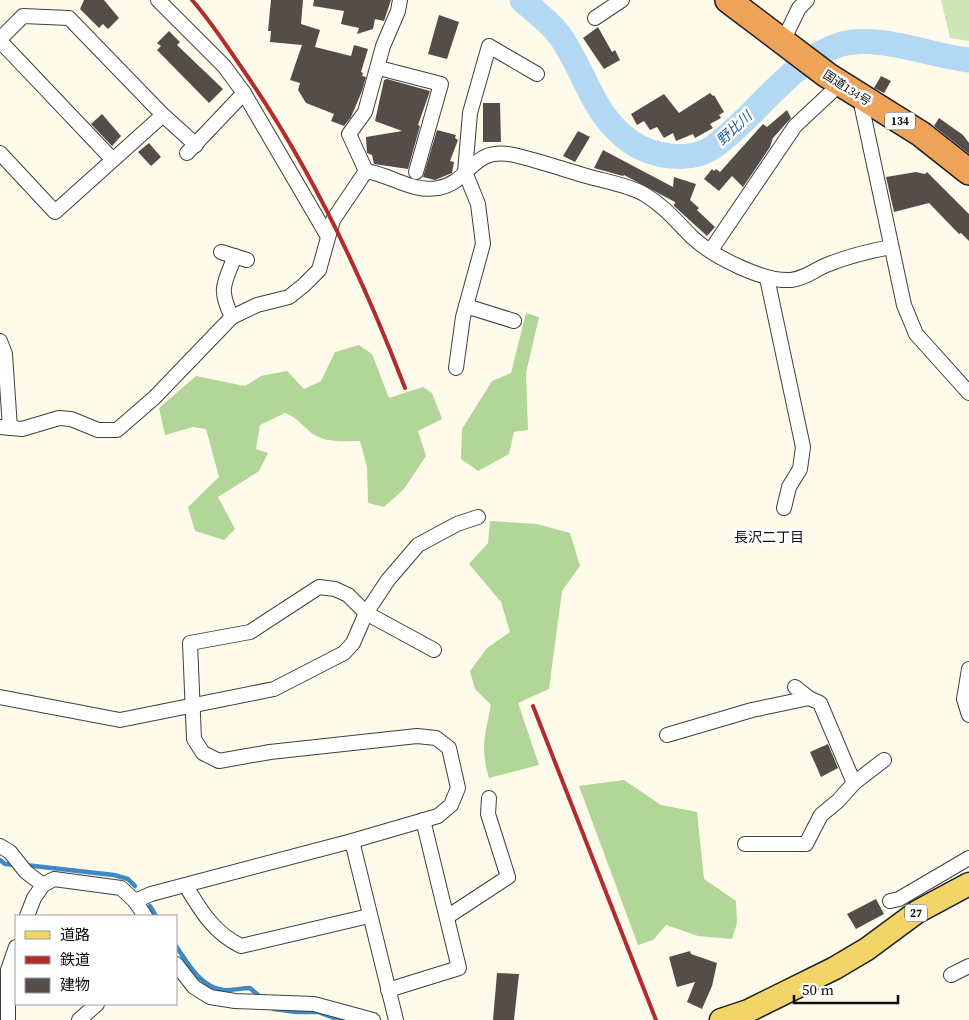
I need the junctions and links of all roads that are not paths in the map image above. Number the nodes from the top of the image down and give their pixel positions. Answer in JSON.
{"nodes":[{"id":1,"x":158,"y":0,"type":"edge"},
{"id":2,"x":400,"y":0,"type":"edge"},
{"id":3,"x":622,"y":0,"type":"edge"},
{"id":4,"x":728,"y":0,"type":"edge"},
{"id":5,"x":806,"y":0,"type":"edge"},
{"id":6,"x":596,"y":18,"type":"dead end"},
{"id":7,"x":0,"y":40,"type":"edge"},
{"id":8,"x":786,"y":46,"type":"junction"},
{"id":9,"x":379,"y":68,"type":"junction"},
{"id":10,"x":537,"y":74,"type":"dead end"},
{"id":11,"x":833,"y":80,"type":"junction"},
{"id":12,"x":244,"y":93,"type":"junction"},
{"id":13,"x":864,"y":100,"type":"junction"},
{"id":14,"x":163,"y":115,"type":"junction"},
{"id":15,"x":0,"y":154,"type":"edge"},
{"id":16,"x":113,"y":160,"type":"junction"},
{"id":17,"x":366,"y":171,"type":"junction"},
{"id":18,"x":416,"y":172,"type":"dead end"},
{"id":19,"x":465,"y":172,"type":"junction"},
{"id":20,"x":969,"y":172,"type":"edge"},
{"id":21,"x":327,"y":235,"type":"junction"},
{"id":22,"x":891,"y":247,"type":"junction"},
{"id":23,"x":711,"y":250,"type":"junction"},
{"id":24,"x":221,"y":252,"type":"dead end"},
{"id":25,"x":767,"y":278,"type":"junction"},
{"id":26,"x":466,"y":306,"type":"junction"},
{"id":27,"x":232,"y":317,"type":"junction"},
{"id":28,"x":514,"y":321,"type":"dead end"},
{"id":29,"x":0,"y":341,"type":"edge"},
{"id":30,"x":456,"y":368,"type":"dead end"},
{"id":31,"x":969,"y":393,"type":"edge"},
{"id":32,"x":5,"y":428,"type":"edge"},
{"id":33,"x":784,"y":508,"type":"dead end"},
{"id":34,"x":478,"y":517,"type":"dead end"},
{"id":35,"x":366,"y":613,"type":"junction"},
{"id":36,"x":434,"y":650,"type":"dead end"},
{"id":37,"x":969,"y":668,"type":"edge"},
{"id":38,"x":795,"y":687,"type":"dead end"},
{"id":39,"x":0,"y":697,"type":"edge"},
{"id":40,"x":809,"y":698,"type":"junction"},
{"id":41,"x":192,"y":705,"type":"junction"},
{"id":42,"x":969,"y":715,"type":"edge"},
{"id":43,"x":666,"y":735,"type":"dead end"},
{"id":44,"x":884,"y":760,"type":"dead end"},
{"id":45,"x":854,"y":783,"type":"junction"},
{"id":46,"x":489,"y":798,"type":"dead end"},
{"id":47,"x":423,"y":820,"type":"junction"},
{"id":48,"x":352,"y":841,"type":"junction"},
{"id":49,"x":745,"y":844,"type":"dead end"},
{"id":50,"x":0,"y":846,"type":"edge"},
{"id":51,"x":969,"y":858,"type":"edge"},
{"id":52,"x":969,"y":884,"type":"edge"},
{"id":53,"x":43,"y":885,"type":"junction"},
{"id":54,"x":186,"y":886,"type":"junction"},
{"id":55,"x":135,"y":900,"type":"junction"},
{"id":56,"x":969,"y":900,"type":"edge"},
{"id":57,"x":890,"y":901,"type":"dead end"},
{"id":58,"x":28,"y":915,"type":"edge"},
{"id":59,"x":144,"y":915,"type":"edge"},
{"id":60,"x":369,"y":916,"type":"junction"},
{"id":61,"x":447,"y":917,"type":"junction"},
{"id":62,"x":867,"y":949,"type":"junction"},
{"id":63,"x":15,"y":950,"type":"edge"},
{"id":64,"x":969,"y":966,"type":"edge"},
{"id":65,"x":178,"y":967,"type":"edge"},
{"id":66,"x":951,"y":975,"type":"dead end"},
{"id":67,"x":388,"y":990,"type":"junction"},
{"id":68,"x":96,"y":1005,"type":"edge"},
{"id":69,"x":750,"y":1016,"type":"edge"},
{"id":70,"x":8,"y":1020,"type":"edge"},
{"id":71,"x":79,"y":1020,"type":"edge"},
{"id":72,"x":373,"y":1020,"type":"edge"},
{"id":73,"x":396,"y":1020,"type":"edge"},
{"id":74,"x":720,"y":1020,"type":"edge"}],
"edges":[{"from":1,"to":12,"type":"street"},
{"from":2,"to":9,"type":"street"},
{"from":3,"to":6,"type":"street"},
{"from":4,"to":8,"type":"highway","name":"国道134号","number":"134"},
{"from":5,"to":8,"type":"street"},
{"from":7,"to":14,"type":"street"},
{"from":7,"to":16,"type":"street"},
{"from":8,"to":11,"type":"highway","name":"国道134号","number":"134"},
{"from":9,"to":17,"type":"street"},
{"from":9,"to":18,"type":"street"},
{"from":10,"to":19,"type":"street"},
{"from":11,"to":13,"type":"highway","name":"国道134号","number":"134"},
{"from":11,"to":23,"type":"street"},
{"from":12,"to":14,"type":"street"},
{"from":12,"to":21,"type":"street"},
{"from":13,"to":20,"type":"highway","name":"国道134号","number":"134"},
{"from":13,"to":22,"type":"street"},
{"from":14,"to":16,"type":"street"},
{"from":15,"to":16,"type":"street"},
{"from":17,"to":19,"type":"street"},
{"from":17,"to":21,"type":"street"},
{"from":19,"to":23,"type":"street"},
{"from":19,"to":26,"type":"street"},
{"from":21,"to":27,"type":"street"},
{"from":22,"to":25,"type":"street"},
{"from":22,"to":31,"type":"street"},
{"from":23,"to":25,"type":"street"},
{"from":24,"to":27,"type":"street"},
{"from":25,"to":33,"type":"street"},
{"from":26,"to":28,"type":"street"},
{"from":26,"to":30,"type":"street"},
{"from":27,"to":32,"type":"street"},
{"from":29,"to":32,"type":"street"},
{"from":34,"to":35,"type":"street"},
{"from":35,"to":36,"type":"street"},
{"from":35,"to":41,"type":"street"},
{"from":35,"to":41,"type":"street"},
{"from":37,"to":42,"type":"street"},
{"from":38,"to":40,"type":"street"},
{"from":39,"to":41,"type":"street"},
{"from":40,"to":43,"type":"street"},
{"from":40,"to":45,"type":"street"},
{"from":41,"to":47,"type":"street"},
{"from":44,"to":45,"type":"street"},
{"from":45,"to":49,"type":"street"},
{"from":46,"to":61,"type":"street"},
{"from":47,"to":48,"type":"street"},
{"from":47,"to":61,"type":"street"},
{"from":48,"to":54,"type":"street"},
{"from":48,"to":60,"type":"street"},
{"from":50,"to":53,"type":"street"},
{"from":51,"to":57,"type":"street"},
{"from":52,"to":62,"type":"main road","number":"27"},
{"from":53,"to":55,"type":"street"},
{"from":53,"to":58,"type":"street"},
{"from":54,"to":55,"type":"street"},
{"from":54,"to":60,"type":"street"},
{"from":55,"to":59,"type":"street"},
{"from":56,"to":62,"type":"main road","number":"27"},
{"from":60,"to":67,"type":"street"},
{"from":61,"to":67,"type":"street"},
{"from":62,"to":69,"type":"main road","number":"27"},
{"from":63,"to":70,"type":"street"},
{"from":64,"to":66,"type":"street"},
{"from":65,"to":72,"type":"street"},
{"from":67,"to":73,"type":"street"},
{"from":68,"to":71,"type":"street"},
{"from":69,"to":74,"type":"main road","number":"27"}]}
